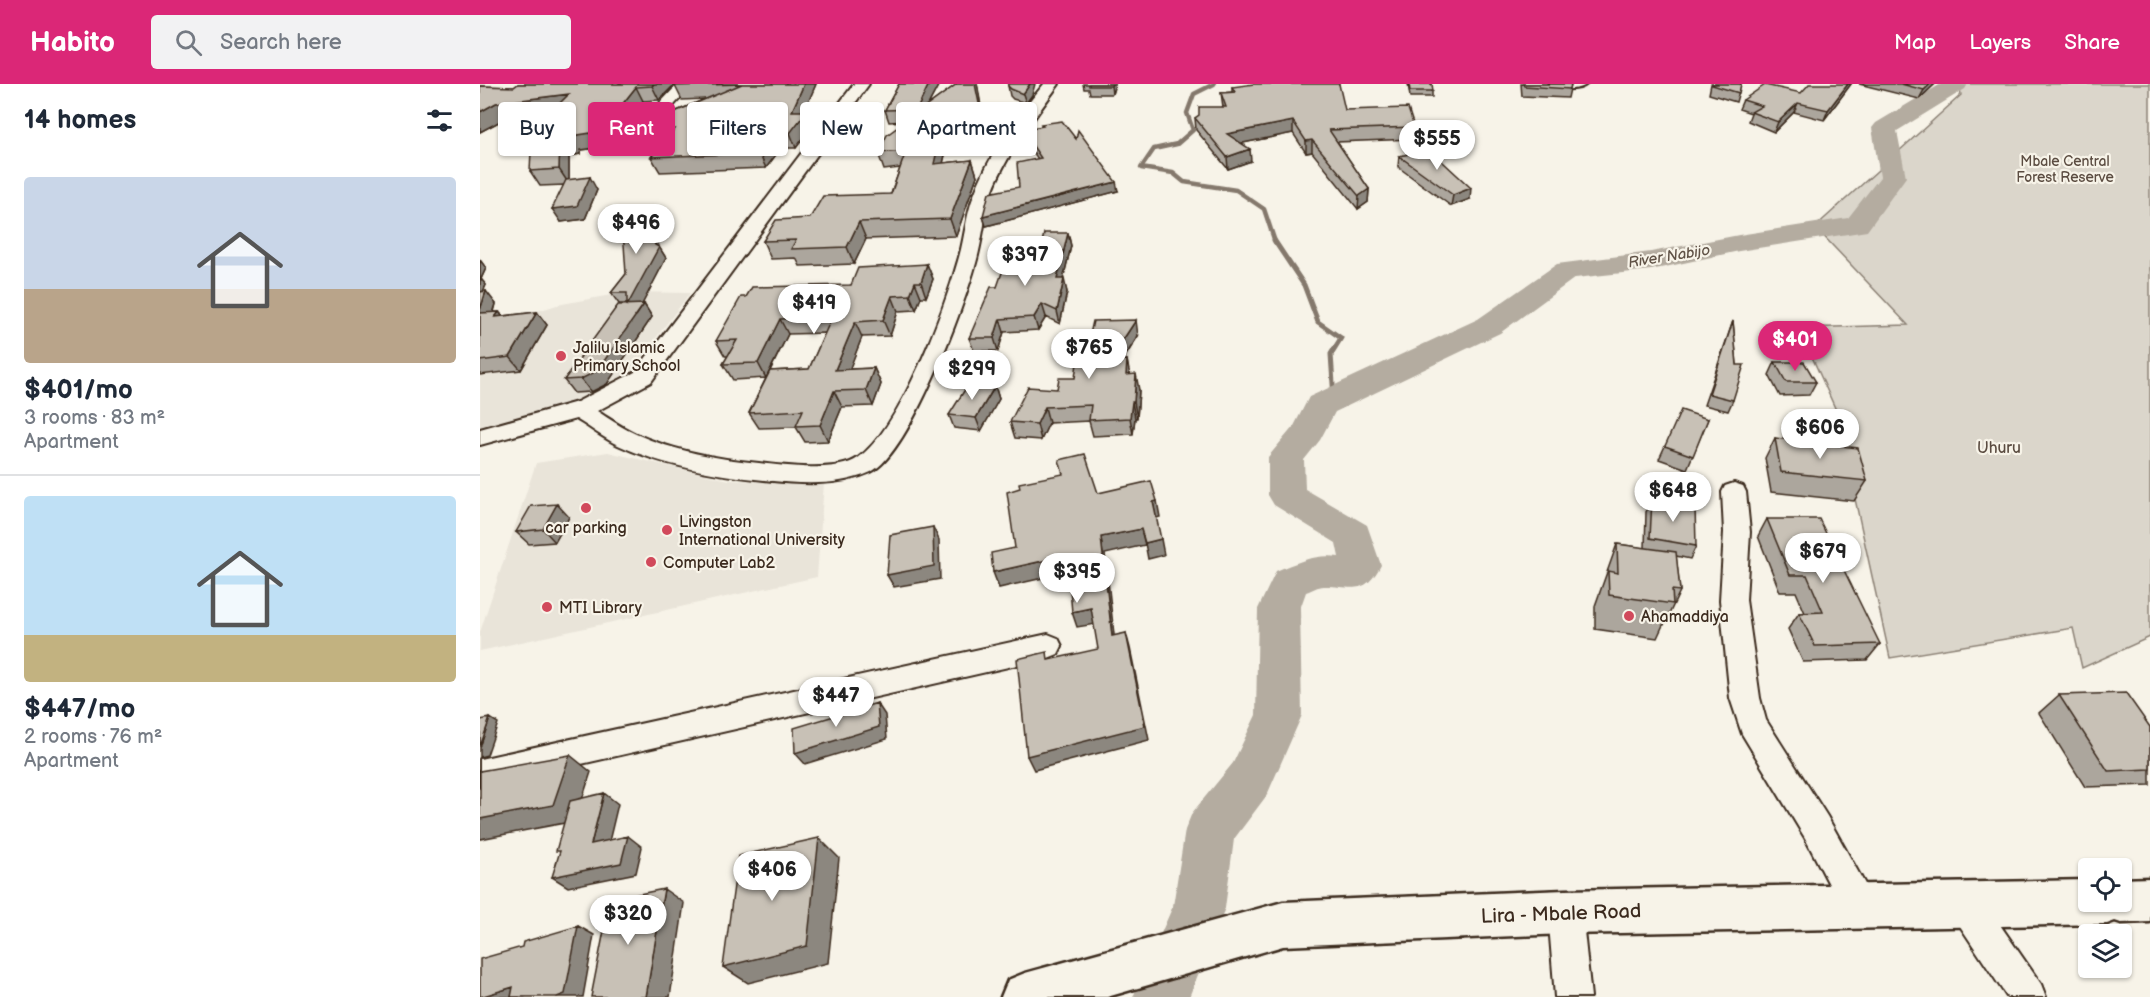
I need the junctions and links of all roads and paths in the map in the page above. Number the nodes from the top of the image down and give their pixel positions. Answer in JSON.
{"nodes":[{"id":1,"x":686,"y":84,"type":"edge"},
{"id":2,"x":862,"y":84,"type":"edge"},
{"id":3,"x":1052,"y":84,"type":"edge"},
{"id":4,"x":1555,"y":84,"type":"edge"},
{"id":5,"x":1580,"y":84,"type":"edge"},
{"id":6,"x":669,"y":102,"type":"edge"},
{"id":7,"x":579,"y":411,"type":"junction"},
{"id":8,"x":480,"y":437,"type":"edge"},
{"id":9,"x":1734,"y":492,"type":"dead end"},
{"id":10,"x":1048,"y":646,"type":"dead end"},
{"id":11,"x":480,"y":773,"type":"edge"},
{"id":12,"x":2150,"y":900,"type":"edge"},
{"id":13,"x":2132,"y":901,"type":"edge"},
{"id":14,"x":2078,"y":903,"type":"edge"},
{"id":15,"x":1966,"y":905,"type":"junction"},
{"id":16,"x":1859,"y":907,"type":"junction"},
{"id":17,"x":1565,"y":912,"type":"junction"},
{"id":18,"x":1026,"y":997,"type":"edge"},
{"id":19,"x":1573,"y":997,"type":"edge"},
{"id":20,"x":2028,"y":997,"type":"edge"}],
"edges":[{"from":1,"to":6,"type":"street"},
{"from":2,"to":7,"type":"street"},
{"from":3,"to":7,"type":"street"},
{"from":4,"to":5,"type":"street"},
{"from":7,"to":8,"type":"street"},
{"from":9,"to":16,"type":"street"},
{"from":10,"to":11,"type":"street"},
{"from":12,"to":13,"type":"main road"},
{"from":14,"to":15,"type":"main road","name":"Lira - Mbale Road"},
{"from":15,"to":16,"type":"main road","name":"Lira - Mbale Road"},
{"from":15,"to":20,"type":"street"},
{"from":16,"to":17,"type":"main road","name":"Lira - Mbale Road"},
{"from":17,"to":18,"type":"main road","name":"Lira - Mbale Road"},
{"from":17,"to":19,"type":"street"}]}
